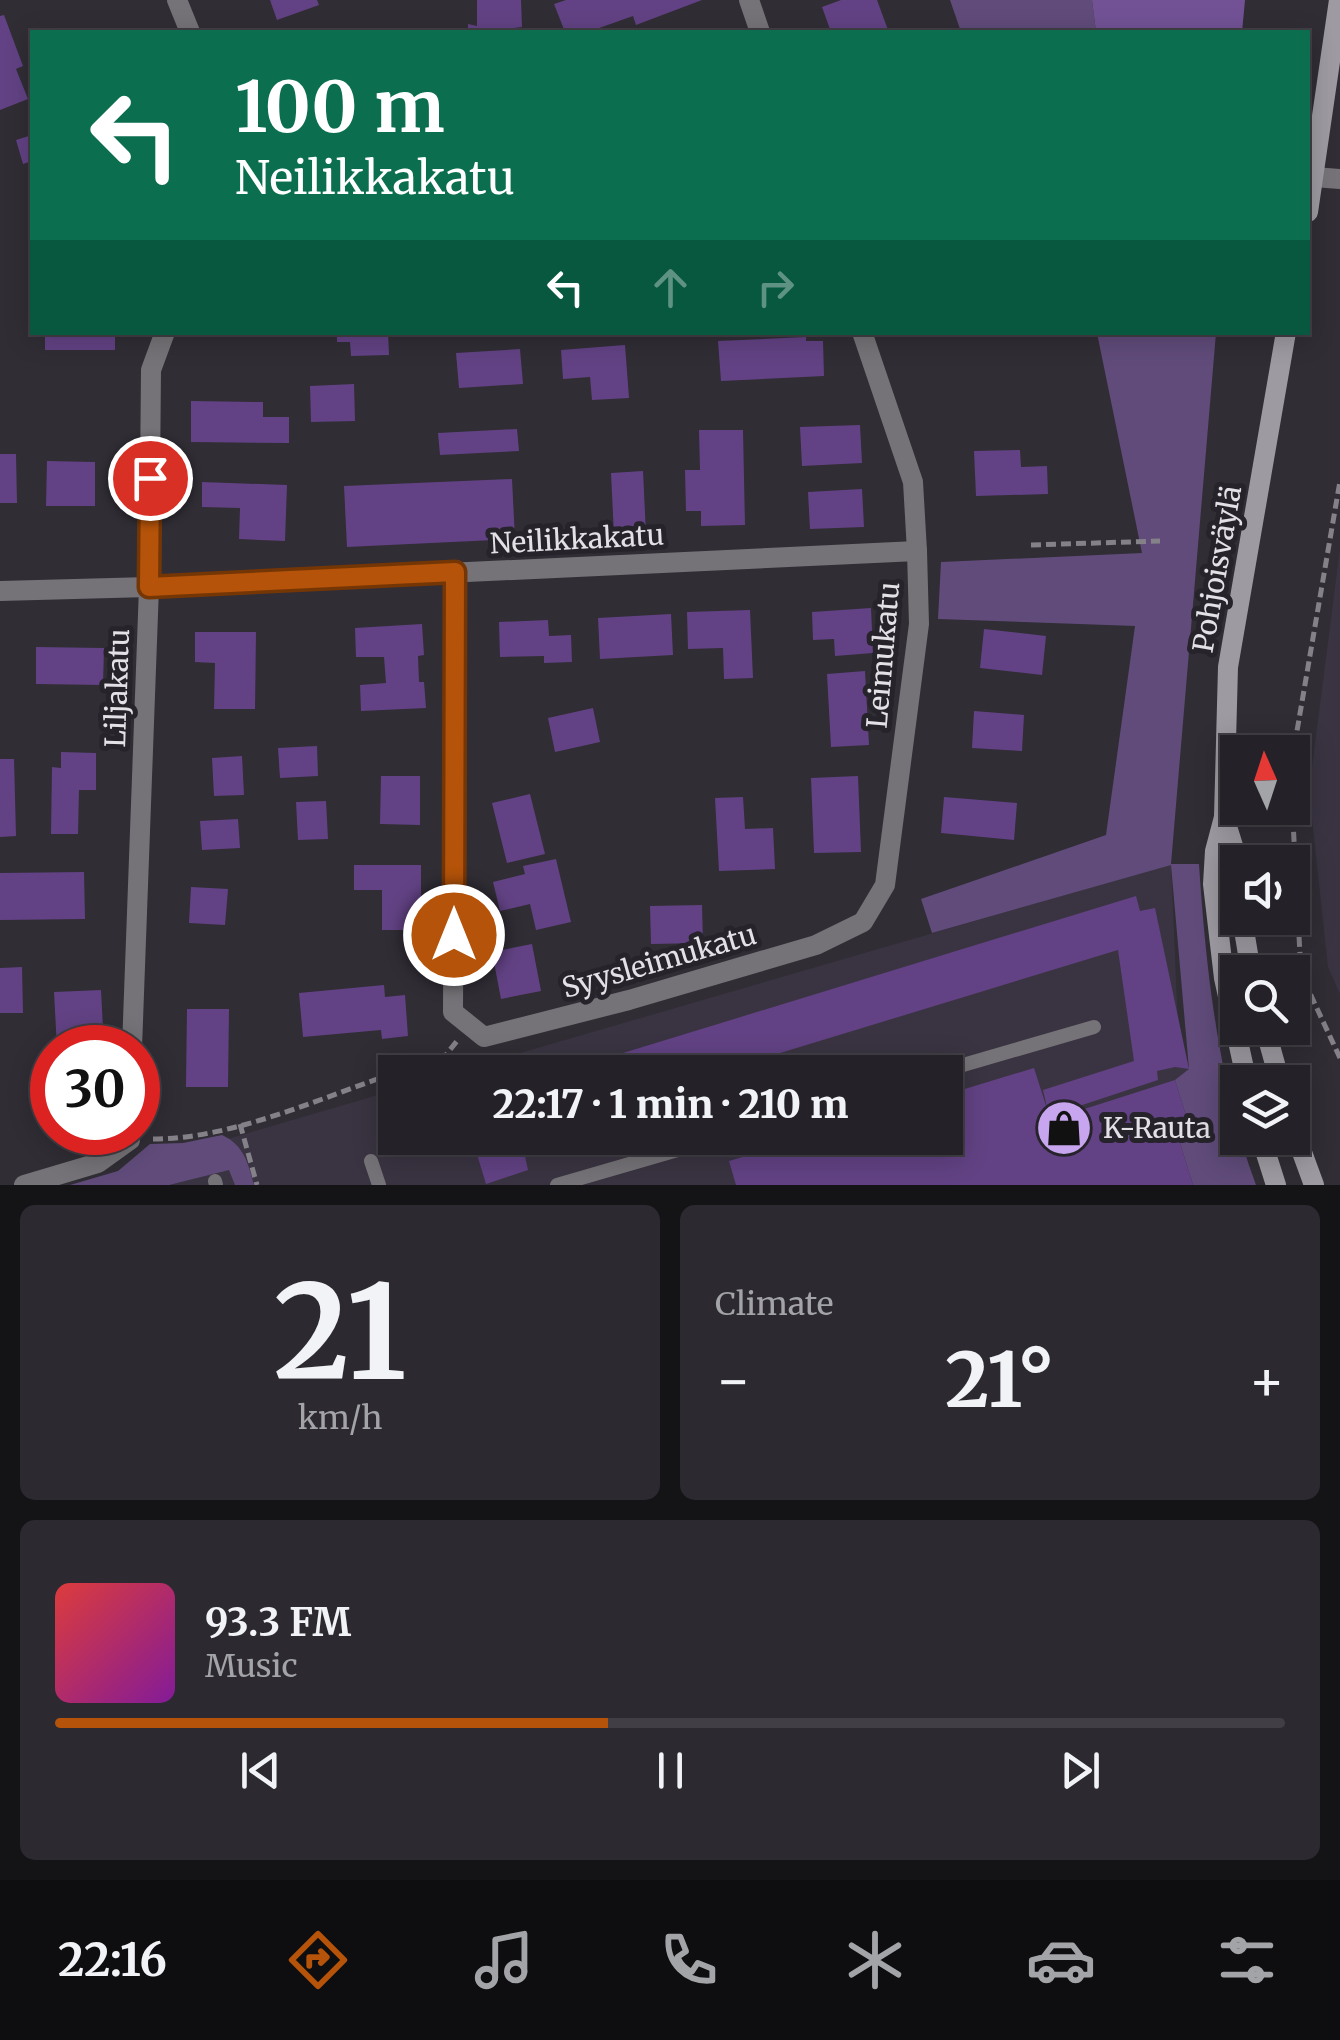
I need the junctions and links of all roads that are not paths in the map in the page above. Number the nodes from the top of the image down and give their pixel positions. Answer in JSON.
{"nodes":[{"id":1,"x":178,"y":0,"type":"edge"},
{"id":2,"x":748,"y":0,"type":"edge"},
{"id":3,"x":1339,"y":0,"type":"edge"},
{"id":4,"x":189,"y":30,"type":"edge"},
{"id":5,"x":759,"y":30,"type":"edge"},
{"id":6,"x":1314,"y":177,"type":"junction"},
{"id":7,"x":1340,"y":178,"type":"edge"},
{"id":8,"x":1310,"y":200,"type":"edge"},
{"id":9,"x":164,"y":335,"type":"edge"},
{"id":10,"x":863,"y":335,"type":"edge"},
{"id":11,"x":1285,"y":335,"type":"edge"},
{"id":12,"x":916,"y":550,"type":"junction"},
{"id":13,"x":455,"y":572,"type":"junction"},
{"id":14,"x":149,"y":587,"type":"junction"},
{"id":15,"x":0,"y":590,"type":"edge"},
{"id":16,"x":1226,"y":735,"type":"edge"},
{"id":17,"x":1222,"y":825,"type":"edge"},
{"id":18,"x":862,"y":922,"type":"joint"},
{"id":19,"x":133,"y":1025,"type":"edge"},
{"id":20,"x":1094,"y":1027,"type":"dead end"},
{"id":21,"x":963,"y":1065,"type":"edge"},
{"id":22,"x":1243,"y":1065,"type":"edge"},
{"id":23,"x":108,"y":1155,"type":"edge"},
{"id":24,"x":660,"y":1155,"type":"edge"},
{"id":25,"x":1266,"y":1155,"type":"edge"},
{"id":26,"x":1303,"y":1155,"type":"edge"},
{"id":27,"x":371,"y":1160,"type":"dead end"},
{"id":28,"x":24,"y":1185,"type":"edge"},
{"id":29,"x":379,"y":1185,"type":"edge"},
{"id":30,"x":557,"y":1185,"type":"edge"},
{"id":31,"x":1276,"y":1185,"type":"edge"},
{"id":32,"x":1314,"y":1185,"type":"edge"}],
"edges":[{"from":1,"to":4,"type":"street"},
{"from":2,"to":5,"type":"street"},
{"from":3,"to":6,"type":"main road"},
{"from":6,"to":7,"type":"street"},
{"from":6,"to":8,"type":"main road"},
{"from":9,"to":14,"type":"street","name":"Liljakatu"},
{"from":10,"to":12,"type":"street","name":"Leimukatu"},
{"from":11,"to":16,"type":"main road","name":"Pohjoisväylä"},
{"from":12,"to":13,"type":"street","name":"Neilikkakatu"},
{"from":12,"to":18,"type":"street","name":"Leimukatu"},
{"from":13,"to":14,"type":"street","name":"Neilikkakatu"},
{"from":13,"to":18,"type":"street","name":"Syysleimukatu"},
{"from":14,"to":15,"type":"street","name":"Neilikkakatu"},
{"from":14,"to":19,"type":"street","name":"Liljakatu"},
{"from":17,"to":22,"type":"main road","name":"Pohjoisväylä"},
{"from":20,"to":21,"type":"lane"},
{"from":23,"to":28,"type":"street"},
{"from":24,"to":30,"type":"lane"},
{"from":25,"to":31,"type":"main road"},
{"from":26,"to":32,"type":"main road"},
{"from":27,"to":29,"type":"lane"}]}
